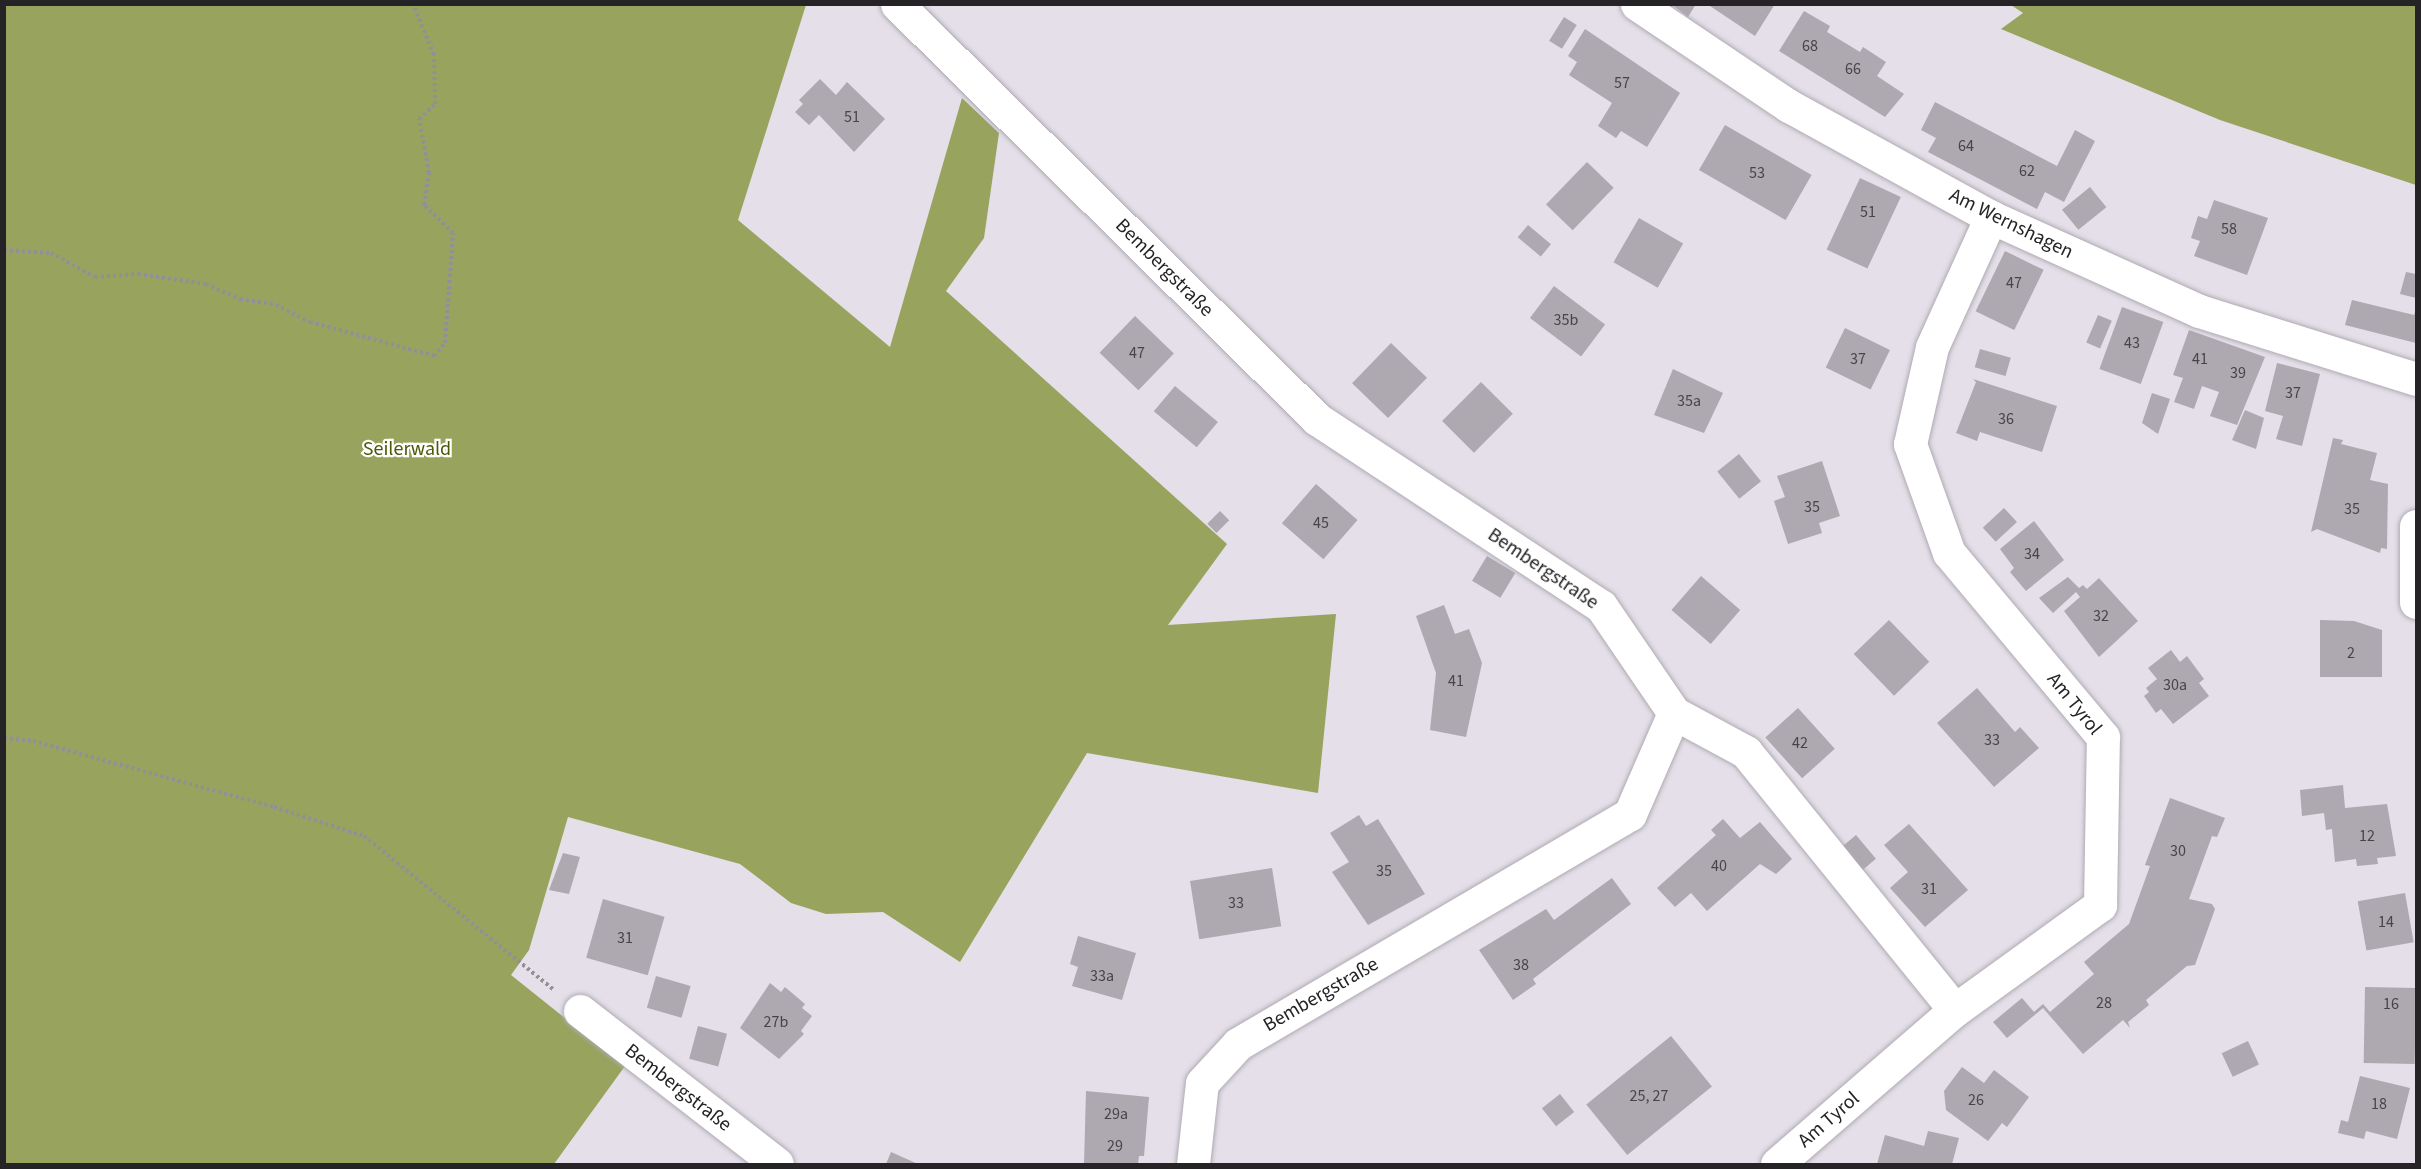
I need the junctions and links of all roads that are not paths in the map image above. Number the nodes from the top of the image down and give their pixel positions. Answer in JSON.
{"nodes":[{"id":1,"x":897,"y":4,"type":"edge"},
{"id":2,"x":1637,"y":4,"type":"edge"},
{"id":3,"x":1991,"y":217,"type":"junction"},
{"id":4,"x":2416,"y":379,"type":"edge"},
{"id":5,"x":2416,"y":526,"type":"edge"},
{"id":6,"x":2416,"y":602,"type":"edge"},
{"id":7,"x":1674,"y":713,"type":"junction"},
{"id":8,"x":580,"y":1011,"type":"road end"},
{"id":9,"x":1954,"y":1011,"type":"junction"},
{"id":10,"x":777,"y":1164,"type":"edge"},
{"id":11,"x":1193,"y":1164,"type":"edge"},
{"id":12,"x":1777,"y":1164,"type":"edge"}],
"edges":[{"from":1,"to":7,"type":"street","name":"Bembergstraße"},
{"from":2,"to":3,"type":"street","name":"Am Wernshagen"},
{"from":3,"to":4,"type":"street","name":"Am Wernshagen"},
{"from":3,"to":9,"type":"street","name":"Am Tyrol"},
{"from":5,"to":6,"type":"street"},
{"from":7,"to":9,"type":"street"},
{"from":7,"to":11,"type":"street","name":"Bembergstraße"},
{"from":8,"to":10,"type":"street","name":"Bembergstraße"},
{"from":9,"to":12,"type":"street","name":"Am Tyrol"}]}
